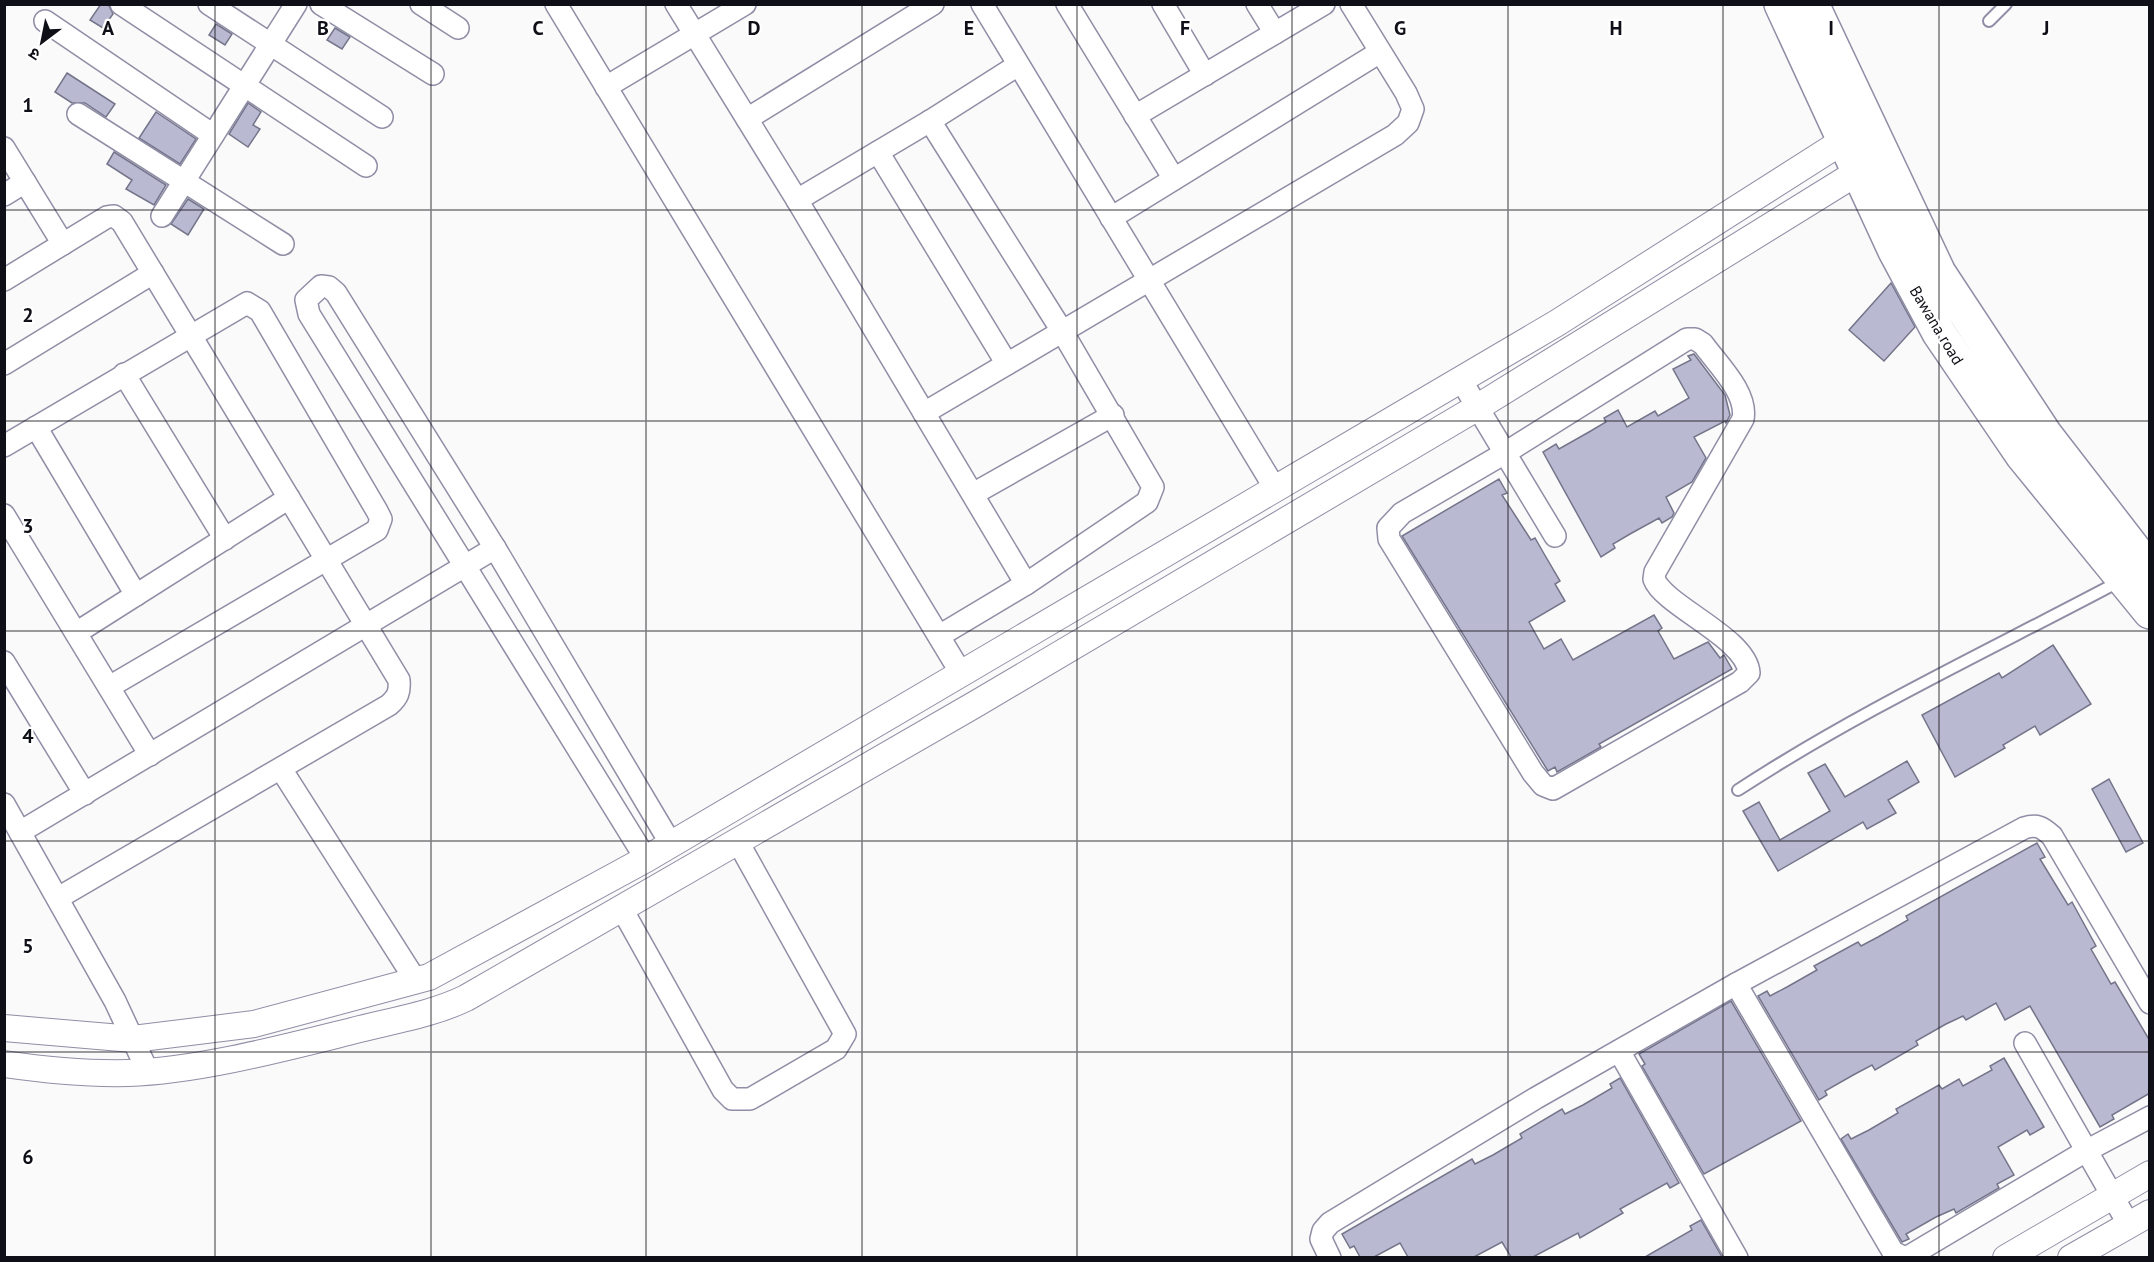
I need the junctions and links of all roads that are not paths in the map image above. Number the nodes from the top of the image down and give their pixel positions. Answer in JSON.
{"nodes":[{"id":1,"x":120,"y":4,"type":"edge"},
{"id":2,"x":208,"y":4,"type":"edge"},
{"id":3,"x":296,"y":4,"type":"edge"},
{"id":4,"x":321,"y":4,"type":"edge"},
{"id":5,"x":421,"y":4,"type":"edge"},
{"id":6,"x":556,"y":4,"type":"edge"},
{"id":7,"x":676,"y":4,"type":"edge"},
{"id":8,"x":745,"y":4,"type":"edge"},
{"id":9,"x":933,"y":4,"type":"edge"},
{"id":10,"x":982,"y":4,"type":"edge"},
{"id":11,"x":1067,"y":4,"type":"edge"},
{"id":12,"x":1163,"y":4,"type":"edge"},
{"id":13,"x":1257,"y":4,"type":"edge"},
{"id":14,"x":1324,"y":4,"type":"edge"},
{"id":15,"x":1351,"y":4,"type":"edge"},
{"id":16,"x":1781,"y":4,"type":"edge"},
{"id":17,"x":1812,"y":4,"type":"edge"},
{"id":18,"x":2006,"y":4,"type":"edge"},
{"id":19,"x":45,"y":21,"type":"dead end"},
{"id":20,"x":1989,"y":21,"type":"dead end"},
{"id":21,"x":458,"y":28,"type":"dead end"},
{"id":22,"x":1275,"y":33,"type":"junction"},
{"id":23,"x":694,"y":34,"type":"junction"},
{"id":24,"x":271,"y":44,"type":"junction"},
{"id":25,"x":1380,"y":52,"type":"junction"},
{"id":26,"x":1018,"y":65,"type":"junction"},
{"id":27,"x":433,"y":74,"type":"dead end"},
{"id":28,"x":1205,"y":75,"type":"junction"},
{"id":29,"x":244,"y":86,"type":"junction"},
{"id":30,"x":606,"y":87,"type":"junction"},
{"id":31,"x":78,"y":114,"type":"dead end"},
{"id":32,"x":1135,"y":116,"type":"junction"},
{"id":33,"x":382,"y":117,"type":"dead end"},
{"id":34,"x":747,"y":119,"type":"junction"},
{"id":35,"x":930,"y":121,"type":"junction"},
{"id":36,"x":213,"y":135,"type":"junction"},
{"id":37,"x":1843,"y":141,"type":"junction"},
{"id":38,"x":4,"y":148,"type":"edge"},
{"id":39,"x":878,"y":152,"type":"junction"},
{"id":40,"x":366,"y":166,"type":"dead end"},
{"id":41,"x":1858,"y":172,"type":"junction"},
{"id":42,"x":1174,"y":178,"type":"junction"},
{"id":43,"x":184,"y":181,"type":"junction"},
{"id":44,"x":25,"y":182,"type":"junction"},
{"id":45,"x":4,"y":195,"type":"edge"},
{"id":46,"x":796,"y":200,"type":"junction"},
{"id":47,"x":162,"y":216,"type":"dead end"},
{"id":48,"x":1111,"y":218,"type":"junction"},
{"id":49,"x":63,"y":244,"type":"junction"},
{"id":50,"x":284,"y":244,"type":"dead end"},
{"id":51,"x":153,"y":273,"type":"junction"},
{"id":52,"x":4,"y":280,"type":"edge"},
{"id":53,"x":1149,"y":280,"type":"junction"},
{"id":54,"x":1062,"y":331,"type":"junction"},
{"id":55,"x":190,"y":334,"type":"junction"},
{"id":56,"x":4,"y":363,"type":"edge"},
{"id":57,"x":1007,"y":364,"type":"junction"},
{"id":58,"x":124,"y":374,"type":"junction"},
{"id":59,"x":1461,"y":380,"type":"junction"},
{"id":60,"x":1478,"y":407,"type":"junction"},
{"id":61,"x":924,"y":413,"type":"junction"},
{"id":62,"x":1113,"y":415,"type":"junction"},
{"id":63,"x":36,"y":427,"type":"junction"},
{"id":64,"x":4,"y":446,"type":"edge"},
{"id":65,"x":1505,"y":453,"type":"junction"},
{"id":66,"x":1276,"y":490,"type":"junction"},
{"id":67,"x":973,"y":494,"type":"junction"},
{"id":68,"x":289,"y":498,"type":"junction"},
{"id":69,"x":4,"y":515,"type":"edge"},
{"id":70,"x":1555,"y":536,"type":"dead end"},
{"id":71,"x":225,"y":538,"type":"junction"},
{"id":72,"x":495,"y":548,"type":"junction"},
{"id":73,"x":326,"y":560,"type":"junction"},
{"id":74,"x":466,"y":565,"type":"junction"},
{"id":75,"x":2138,"y":575,"type":"edge"},
{"id":76,"x":1026,"y":584,"type":"junction"},
{"id":77,"x":136,"y":595,"type":"junction"},
{"id":78,"x":366,"y":625,"type":"junction"},
{"id":79,"x":76,"y":633,"type":"junction"},
{"id":80,"x":939,"y":636,"type":"junction"},
{"id":81,"x":4,"y":662,"type":"edge"},
{"id":82,"x":961,"y":673,"type":"junction"},
{"id":83,"x":109,"y":687,"type":"junction"},
{"id":84,"x":150,"y":755,"type":"junction"},
{"id":85,"x":281,"y":769,"type":"junction"},
{"id":86,"x":1738,"y":790,"type":"dead end"},
{"id":87,"x":85,"y":794,"type":"junction"},
{"id":88,"x":4,"y":804,"type":"edge"},
{"id":89,"x":20,"y":832,"type":"junction"},
{"id":90,"x":738,"y":842,"type":"junction"},
{"id":91,"x":671,"y":844,"type":"junction"},
{"id":92,"x":646,"y":859,"type":"junction"},
{"id":93,"x":58,"y":898,"type":"junction"},
{"id":94,"x":622,"y":909,"type":"junction"},
{"id":95,"x":416,"y":981,"type":"junction"},
{"id":96,"x":1736,"y":984,"type":"junction"},
{"id":97,"x":2150,"y":1003,"type":"edge"},
{"id":98,"x":4,"y":1029,"type":"edge"},
{"id":99,"x":133,"y":1039,"type":"junction"},
{"id":100,"x":2025,"y":1042,"type":"dead end"},
{"id":101,"x":1619,"y":1051,"type":"junction"},
{"id":102,"x":4,"y":1064,"type":"edge"},
{"id":103,"x":148,"y":1072,"type":"junction"},
{"id":104,"x":2150,"y":1117,"type":"edge"},
{"id":105,"x":2085,"y":1151,"type":"junction"},
{"id":106,"x":2150,"y":1174,"type":"edge"},
{"id":107,"x":2111,"y":1196,"type":"junction"},
{"id":108,"x":2139,"y":1219,"type":"edge"},
{"id":109,"x":1330,"y":1257,"type":"edge"},
{"id":110,"x":1737,"y":1257,"type":"edge"},
{"id":111,"x":1905,"y":1257,"type":"edge"},
{"id":112,"x":2006,"y":1257,"type":"edge"},
{"id":113,"x":2071,"y":1257,"type":"edge"}],
"edges":[{"from":1,"to":29,"type":"street"},
{"from":2,"to":24,"type":"street"},
{"from":3,"to":24,"type":"street"},
{"from":4,"to":27,"type":"street"},
{"from":5,"to":21,"type":"street"},
{"from":6,"to":30,"type":"street"},
{"from":7,"to":23,"type":"street"},
{"from":8,"to":23,"type":"street"},
{"from":9,"to":34,"type":"street"},
{"from":10,"to":26,"type":"street"},
{"from":11,"to":32,"type":"street"},
{"from":12,"to":28,"type":"street"},
{"from":13,"to":22,"type":"street"},
{"from":14,"to":22,"type":"street"},
{"from":15,"to":25,"type":"street"},
{"from":16,"to":37,"type":"main road","name":"Bawana road"},
{"from":17,"to":75,"type":"main road","name":"Bawana road"},
{"from":18,"to":20,"type":"lane"},
{"from":19,"to":36,"type":"street"},
{"from":22,"to":28,"type":"street"},
{"from":23,"to":30,"type":"street"},
{"from":23,"to":34,"type":"street"},
{"from":24,"to":29,"type":"street"},
{"from":24,"to":33,"type":"street"},
{"from":25,"to":42,"type":"street"},
{"from":25,"to":53,"type":"street"},
{"from":26,"to":35,"type":"street"},
{"from":26,"to":48,"type":"street"},
{"from":28,"to":32,"type":"street"},
{"from":29,"to":36,"type":"street"},
{"from":29,"to":40,"type":"street"},
{"from":30,"to":80,"type":"street"},
{"from":31,"to":43,"type":"street"},
{"from":32,"to":42,"type":"street"},
{"from":34,"to":46,"type":"street"},
{"from":35,"to":39,"type":"street"},
{"from":35,"to":54,"type":"street"},
{"from":36,"to":43,"type":"street"},
{"from":37,"to":41,"type":"main road","name":"Bawana road"},
{"from":37,"to":59,"type":"street"},
{"from":38,"to":44,"type":"street"},
{"from":39,"to":46,"type":"street"},
{"from":39,"to":57,"type":"street"},
{"from":41,"to":60,"type":"street"},
{"from":41,"to":75,"type":"main road","name":"Bawana road"},
{"from":42,"to":48,"type":"street"},
{"from":43,"to":47,"type":"street"},
{"from":43,"to":50,"type":"street"},
{"from":44,"to":45,"type":"street"},
{"from":44,"to":49,"type":"street"},
{"from":46,"to":61,"type":"street"},
{"from":48,"to":53,"type":"street"},
{"from":49,"to":51,"type":"street"},
{"from":49,"to":52,"type":"street"},
{"from":51,"to":55,"type":"street"},
{"from":51,"to":56,"type":"street"},
{"from":53,"to":54,"type":"street"},
{"from":53,"to":66,"type":"street"},
{"from":54,"to":57,"type":"street"},
{"from":54,"to":62,"type":"street"},
{"from":55,"to":58,"type":"street"},
{"from":55,"to":68,"type":"street"},
{"from":55,"to":73,"type":"street"},
{"from":57,"to":61,"type":"street"},
{"from":58,"to":63,"type":"street"},
{"from":58,"to":71,"type":"street"},
{"from":59,"to":60,"type":"street"},
{"from":59,"to":66,"type":"street"},
{"from":60,"to":65,"type":"street"},
{"from":60,"to":90,"type":"street"},
{"from":61,"to":67,"type":"street"},
{"from":62,"to":67,"type":"street"},
{"from":62,"to":76,"type":"street"},
{"from":63,"to":64,"type":"street"},
{"from":63,"to":77,"type":"street"},
{"from":65,"to":65,"type":"street"},
{"from":65,"to":70,"type":"street"},
{"from":66,"to":82,"type":"street"},
{"from":67,"to":76,"type":"street"},
{"from":68,"to":71,"type":"street"},
{"from":68,"to":73,"type":"street"},
{"from":69,"to":79,"type":"street"},
{"from":71,"to":77,"type":"street"},
{"from":72,"to":74,"type":"street"},
{"from":72,"to":74,"type":"street"},
{"from":72,"to":91,"type":"street"},
{"from":73,"to":78,"type":"street"},
{"from":73,"to":83,"type":"street"},
{"from":74,"to":78,"type":"street"},
{"from":74,"to":92,"type":"street"},
{"from":75,"to":86,"type":"lane"},
{"from":76,"to":80,"type":"street"},
{"from":77,"to":79,"type":"street"},
{"from":78,"to":84,"type":"street"},
{"from":78,"to":85,"type":"street"},
{"from":79,"to":83,"type":"street"},
{"from":80,"to":82,"type":"street"},
{"from":81,"to":87,"type":"street"},
{"from":82,"to":91,"type":"street"},
{"from":83,"to":84,"type":"street"},
{"from":84,"to":87,"type":"street"},
{"from":85,"to":93,"type":"street"},
{"from":85,"to":95,"type":"street"},
{"from":87,"to":89,"type":"street"},
{"from":88,"to":89,"type":"street"},
{"from":89,"to":93,"type":"street"},
{"from":90,"to":94,"type":"street"},
{"from":90,"to":94,"type":"street"},
{"from":91,"to":92,"type":"street"},
{"from":92,"to":95,"type":"street"},
{"from":93,"to":99,"type":"street"},
{"from":94,"to":103,"type":"street"},
{"from":95,"to":99,"type":"street"},
{"from":96,"to":97,"type":"street"},
{"from":96,"to":101,"type":"street"},
{"from":96,"to":111,"type":"street"},
{"from":98,"to":99,"type":"street"},
{"from":99,"to":103,"type":"street"},
{"from":100,"to":105,"type":"street"},
{"from":101,"to":109,"type":"street"},
{"from":101,"to":110,"type":"street"},
{"from":102,"to":103,"type":"street"},
{"from":104,"to":105,"type":"street"},
{"from":105,"to":107,"type":"street"},
{"from":105,"to":111,"type":"street"},
{"from":106,"to":107,"type":"street"},
{"from":107,"to":108,"type":"street"},
{"from":107,"to":112,"type":"street"},
{"from":108,"to":113,"type":"street"}]}
